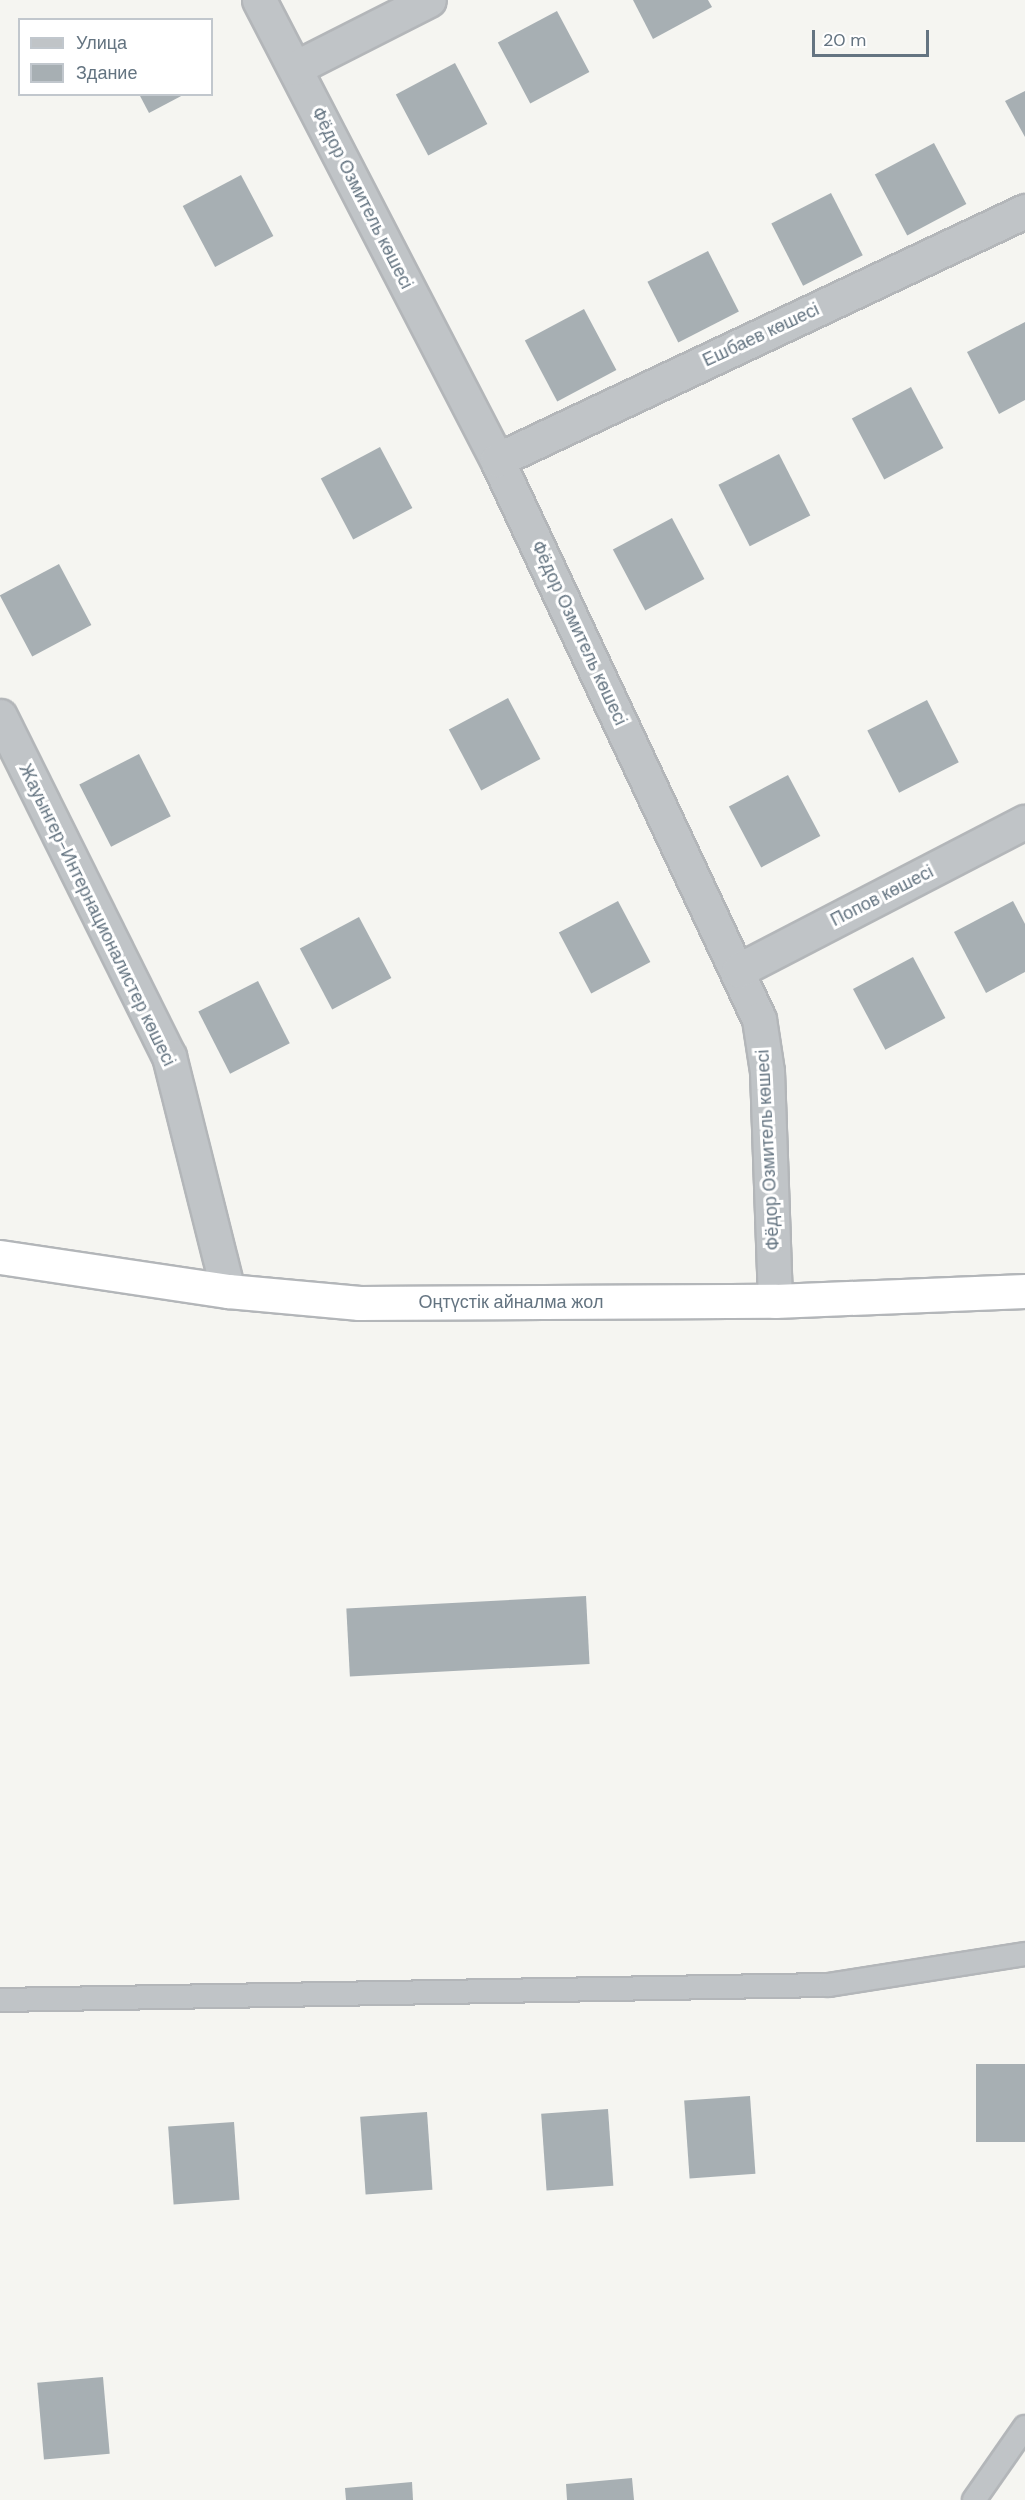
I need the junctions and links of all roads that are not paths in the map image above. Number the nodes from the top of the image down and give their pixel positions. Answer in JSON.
{"nodes":[{"id":1,"x":259,"y":0,"type":"edge"},
{"id":2,"x":429,"y":0,"type":"edge"},
{"id":3,"x":295,"y":68,"type":"junction"},
{"id":4,"x":1025,"y":211,"type":"edge"},
{"id":5,"x":497,"y":460,"type":"junction"},
{"id":6,"x":0,"y":716,"type":"edge"},
{"id":7,"x":1025,"y":822,"type":"edge"},
{"id":8,"x":739,"y":969,"type":"junction"},
{"id":9,"x":0,"y":1257,"type":"edge"},
{"id":10,"x":228,"y":1291,"type":"junction"},
{"id":11,"x":1025,"y":1291,"type":"edge"},
{"id":12,"x":775,"y":1301,"type":"junction"},
{"id":13,"x":1025,"y":1954,"type":"edge"},
{"id":14,"x":0,"y":2000,"type":"edge"},
{"id":15,"x":1025,"y":2427,"type":"edge"},
{"id":16,"x":974,"y":2500,"type":"edge"}],
"edges":[{"from":1,"to":3,"type":"street","name":"Фёдор Озмитель көшесі"},
{"from":2,"to":3,"type":"street"},
{"from":3,"to":5,"type":"street","name":"Фёдор Озмитель көшесі"},
{"from":4,"to":5,"type":"street","name":"Ешбаев көшесі"},
{"from":5,"to":8,"type":"street","name":"Фёдор Озмитель көшесі"},
{"from":6,"to":10,"type":"street","name":"Жауынгер-Интернационалистер көшесі"},
{"from":7,"to":8,"type":"street","name":"Попов көшесі"},
{"from":8,"to":12,"type":"street","name":"Фёдор Озмитель көшесі"},
{"from":9,"to":10,"type":"highway","name":"Оңтүстік айналма жол"},
{"from":10,"to":12,"type":"highway","name":"Оңтүстік айналма жол"},
{"from":11,"to":12,"type":"highway","name":"Оңтүстік айналма жол"},
{"from":13,"to":14,"type":"lane"},
{"from":15,"to":16,"type":"lane"}]}
